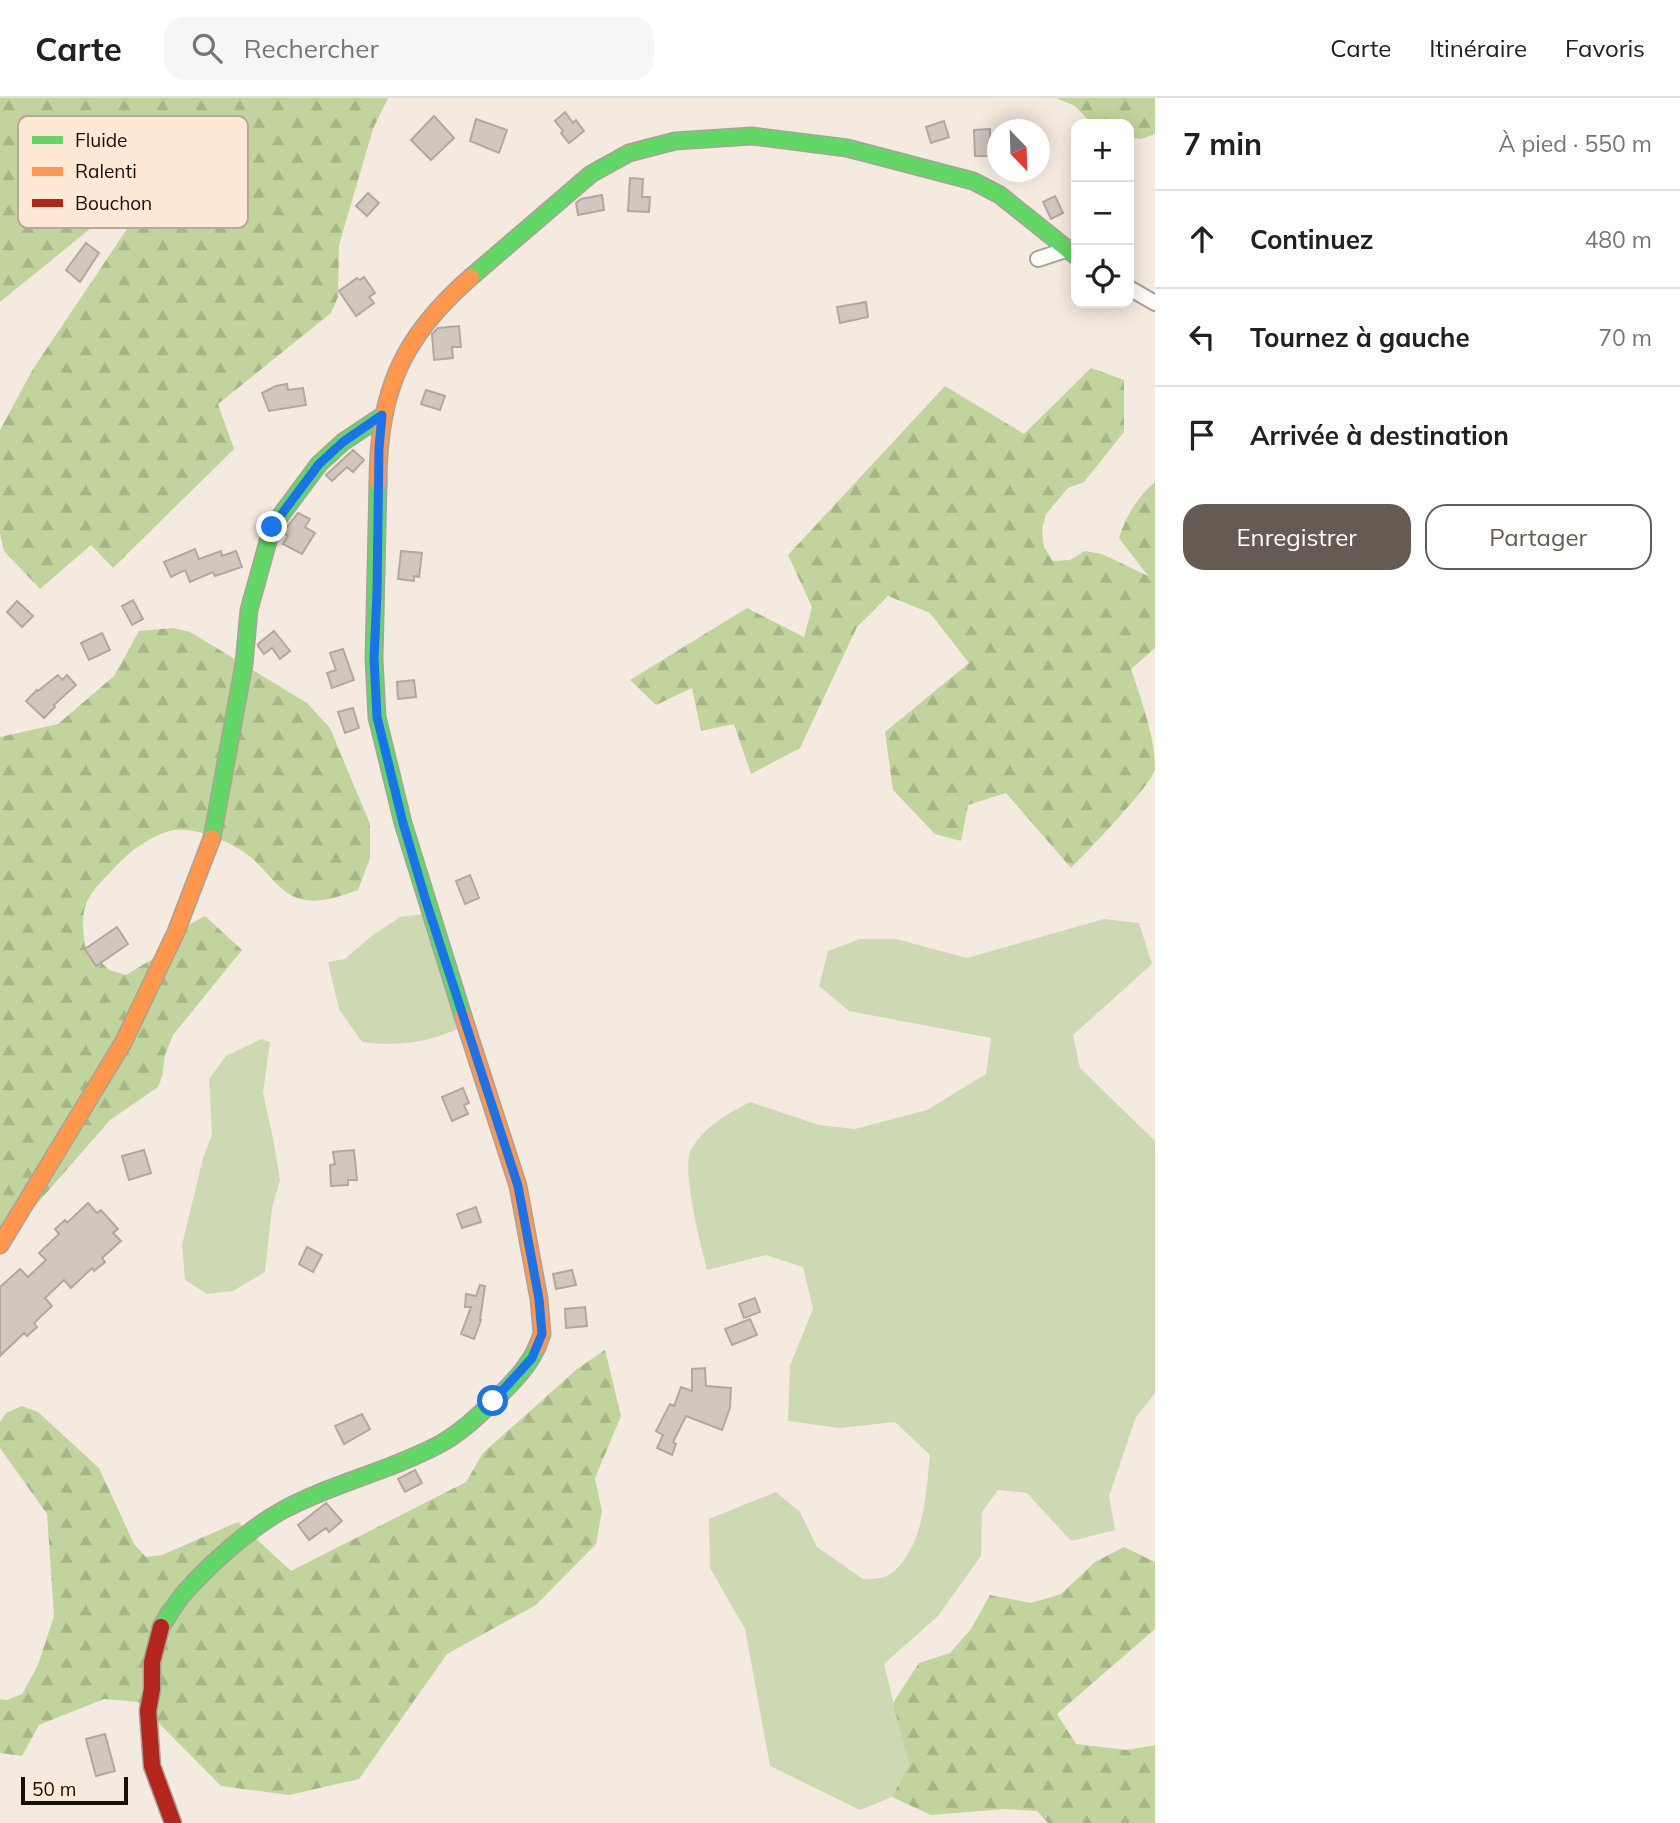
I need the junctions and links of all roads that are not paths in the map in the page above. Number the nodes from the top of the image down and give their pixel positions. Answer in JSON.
{"nodes":[{"id":1,"x":1071,"y":249,"type":"edge"},
{"id":2,"x":1071,"y":251,"type":"edge"},
{"id":3,"x":1038,"y":259,"type":"dead end"},
{"id":4,"x":1134,"y":291,"type":"edge"},
{"id":5,"x":1155,"y":303,"type":"edge"},
{"id":6,"x":382,"y":415,"type":"junction"},
{"id":7,"x":0,"y":1245,"type":"edge"},
{"id":8,"x":173,"y":1823,"type":"edge"}],
"edges":[{"from":1,"to":6,"type":"street"},
{"from":2,"to":3,"type":"street"},
{"from":4,"to":5,"type":"street"},
{"from":6,"to":7,"type":"street"},
{"from":6,"to":8,"type":"street"}]}
